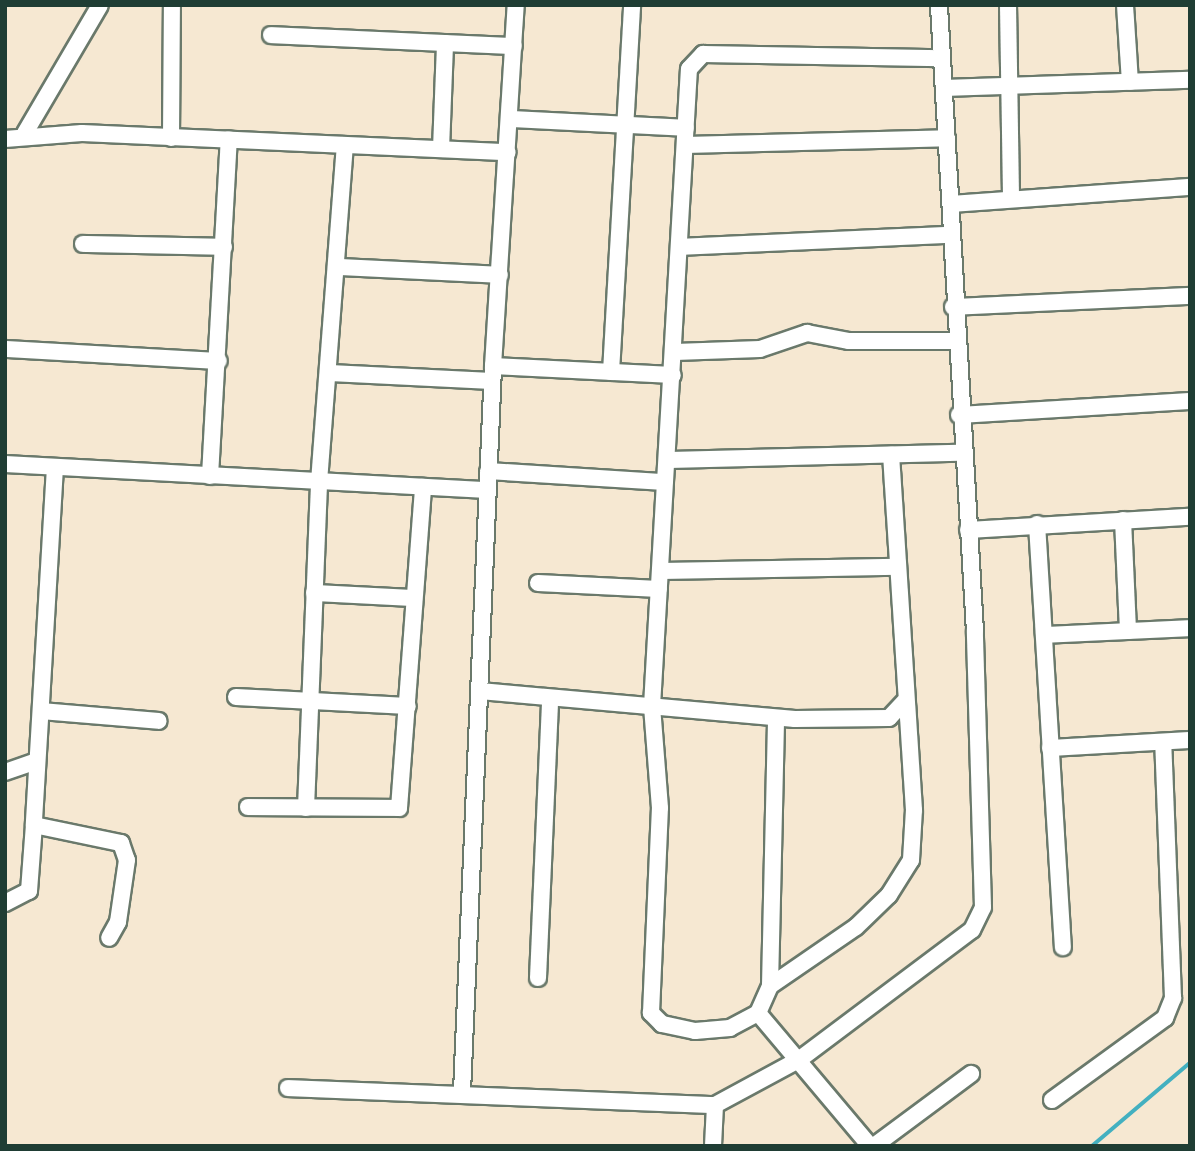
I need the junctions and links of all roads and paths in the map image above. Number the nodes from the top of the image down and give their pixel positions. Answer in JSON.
{"nodes":[{"id":1,"x":100,"y":5,"type":"edge"},
{"id":2,"x":172,"y":5,"type":"edge"},
{"id":3,"x":516,"y":5,"type":"edge"},
{"id":4,"x":632,"y":5,"type":"edge"},
{"id":5,"x":939,"y":5,"type":"edge"},
{"id":6,"x":1008,"y":5,"type":"edge"},
{"id":7,"x":1125,"y":5,"type":"edge"},
{"id":8,"x":271,"y":35,"type":"dead end"},
{"id":9,"x":446,"y":43,"type":"junction"},
{"id":10,"x":514,"y":46,"type":"junction"},
{"id":11,"x":942,"y":58,"type":"junction"},
{"id":12,"x":1190,"y":79,"type":"edge"},
{"id":13,"x":1130,"y":82,"type":"junction"},
{"id":14,"x":1012,"y":86,"type":"junction"},
{"id":15,"x":944,"y":88,"type":"junction"},
{"id":16,"x":510,"y":119,"type":"junction"},
{"id":17,"x":625,"y":125,"type":"junction"},
{"id":18,"x":686,"y":128,"type":"junction"},
{"id":19,"x":25,"y":133,"type":"junction"},
{"id":20,"x":171,"y":138,"type":"junction"},
{"id":21,"x":947,"y":138,"type":"junction"},
{"id":22,"x":5,"y":139,"type":"edge"},
{"id":23,"x":229,"y":141,"type":"junction"},
{"id":24,"x":345,"y":145,"type":"junction"},
{"id":25,"x":685,"y":145,"type":"junction"},
{"id":26,"x":441,"y":149,"type":"junction"},
{"id":27,"x":508,"y":152,"type":"junction"},
{"id":28,"x":1190,"y":187,"type":"edge"},
{"id":29,"x":1011,"y":197,"type":"junction"},
{"id":30,"x":952,"y":204,"type":"junction"},
{"id":31,"x":948,"y":235,"type":"junction"},
{"id":32,"x":83,"y":244,"type":"dead end"},
{"id":33,"x":224,"y":247,"type":"junction"},
{"id":34,"x":680,"y":247,"type":"junction"},
{"id":35,"x":338,"y":267,"type":"junction"},
{"id":36,"x":500,"y":275,"type":"junction"},
{"id":37,"x":1190,"y":296,"type":"edge"},
{"id":38,"x":953,"y":307,"type":"junction"},
{"id":39,"x":955,"y":341,"type":"junction"},
{"id":40,"x":5,"y":349,"type":"edge"},
{"id":41,"x":675,"y":352,"type":"junction"},
{"id":42,"x":219,"y":361,"type":"junction"},
{"id":43,"x":611,"y":372,"type":"junction"},
{"id":44,"x":330,"y":373,"type":"junction"},
{"id":45,"x":493,"y":374,"type":"junction"},
{"id":46,"x":673,"y":375,"type":"junction"},
{"id":47,"x":1190,"y":401,"type":"edge"},
{"id":48,"x":959,"y":415,"type":"junction"},
{"id":49,"x":961,"y":453,"type":"junction"},
{"id":50,"x":891,"y":455,"type":"junction"},
{"id":51,"x":667,"y":460,"type":"junction"},
{"id":52,"x":5,"y":464,"type":"edge"},
{"id":53,"x":55,"y":467,"type":"junction"},
{"id":54,"x":488,"y":471,"type":"junction"},
{"id":55,"x":209,"y":476,"type":"junction"},
{"id":56,"x":319,"y":482,"type":"junction"},
{"id":57,"x":665,"y":482,"type":"junction"},
{"id":58,"x":423,"y":487,"type":"junction"},
{"id":59,"x":487,"y":490,"type":"junction"},
{"id":60,"x":1190,"y":517,"type":"edge"},
{"id":61,"x":1123,"y":520,"type":"junction"},
{"id":62,"x":1037,"y":524,"type":"junction"},
{"id":63,"x":968,"y":530,"type":"junction"},
{"id":64,"x":898,"y":567,"type":"junction"},
{"id":65,"x":661,"y":571,"type":"junction"},
{"id":66,"x":538,"y":583,"type":"dead end"},
{"id":67,"x":659,"y":589,"type":"junction"},
{"id":68,"x":314,"y":593,"type":"junction"},
{"id":69,"x":414,"y":598,"type":"junction"},
{"id":70,"x":1190,"y":628,"type":"edge"},
{"id":71,"x":1128,"y":631,"type":"junction"},
{"id":72,"x":1044,"y":635,"type":"junction"},
{"id":73,"x":480,"y":691,"type":"junction"},
{"id":74,"x":236,"y":697,"type":"dead end"},
{"id":75,"x":550,"y":698,"type":"junction"},
{"id":76,"x":309,"y":699,"type":"junction"},
{"id":77,"x":904,"y":702,"type":"junction"},
{"id":78,"x":408,"y":706,"type":"junction"},
{"id":79,"x":652,"y":706,"type":"junction"},
{"id":80,"x":41,"y":711,"type":"junction"},
{"id":81,"x":776,"y":718,"type":"junction"},
{"id":82,"x":159,"y":721,"type":"dead end"},
{"id":83,"x":1190,"y":740,"type":"edge"},
{"id":84,"x":1163,"y":743,"type":"junction"},
{"id":85,"x":1050,"y":748,"type":"junction"},
{"id":86,"x":37,"y":761,"type":"junction"},
{"id":87,"x":5,"y":772,"type":"edge"},
{"id":88,"x":248,"y":807,"type":"dead end"},
{"id":89,"x":306,"y":808,"type":"junction"},
{"id":90,"x":34,"y":825,"type":"junction"},
{"id":91,"x":5,"y":903,"type":"edge"},
{"id":92,"x":109,"y":938,"type":"dead end"},
{"id":93,"x":1063,"y":947,"type":"dead end"},
{"id":94,"x":538,"y":978,"type":"dead end"},
{"id":95,"x":770,"y":986,"type":"junction"},
{"id":96,"x":758,"y":1013,"type":"junction"},
{"id":97,"x":800,"y":1059,"type":"junction"},
{"id":98,"x":971,"y":1074,"type":"dead end"},
{"id":99,"x":288,"y":1088,"type":"dead end"},
{"id":100,"x":462,"y":1092,"type":"junction"},
{"id":101,"x":1052,"y":1100,"type":"dead end"},
{"id":102,"x":715,"y":1105,"type":"junction"},
{"id":103,"x":713,"y":1146,"type":"edge"},
{"id":104,"x":872,"y":1146,"type":"edge"}],
"edges":[{"from":1,"to":19,"type":"street"},
{"from":2,"to":20,"type":"street"},
{"from":3,"to":10,"type":"street"},
{"from":4,"to":17,"type":"street"},
{"from":5,"to":11,"type":"street"},
{"from":6,"to":14,"type":"street"},
{"from":7,"to":13,"type":"street"},
{"from":8,"to":9,"type":"street"},
{"from":9,"to":10,"type":"street"},
{"from":9,"to":26,"type":"street"},
{"from":10,"to":16,"type":"street"},
{"from":11,"to":15,"type":"street"},
{"from":11,"to":18,"type":"street"},
{"from":12,"to":13,"type":"street"},
{"from":13,"to":14,"type":"street"},
{"from":14,"to":15,"type":"street"},
{"from":14,"to":29,"type":"street"},
{"from":15,"to":21,"type":"street"},
{"from":16,"to":17,"type":"street"},
{"from":16,"to":27,"type":"street"},
{"from":17,"to":18,"type":"street"},
{"from":17,"to":43,"type":"street"},
{"from":18,"to":25,"type":"street"},
{"from":19,"to":20,"type":"street"},
{"from":19,"to":22,"type":"street"},
{"from":20,"to":23,"type":"street"},
{"from":21,"to":25,"type":"street"},
{"from":21,"to":30,"type":"street"},
{"from":23,"to":24,"type":"street"},
{"from":23,"to":33,"type":"street"},
{"from":24,"to":26,"type":"street"},
{"from":24,"to":35,"type":"street"},
{"from":25,"to":34,"type":"street"},
{"from":26,"to":27,"type":"street"},
{"from":27,"to":36,"type":"street"},
{"from":28,"to":29,"type":"street"},
{"from":29,"to":30,"type":"street"},
{"from":30,"to":31,"type":"street"},
{"from":31,"to":34,"type":"street"},
{"from":31,"to":38,"type":"street"},
{"from":32,"to":33,"type":"street"},
{"from":33,"to":42,"type":"street"},
{"from":34,"to":41,"type":"street"},
{"from":35,"to":36,"type":"street"},
{"from":35,"to":44,"type":"street"},
{"from":36,"to":45,"type":"street"},
{"from":37,"to":38,"type":"street"},
{"from":38,"to":39,"type":"street"},
{"from":39,"to":41,"type":"street"},
{"from":39,"to":48,"type":"street"},
{"from":40,"to":42,"type":"street"},
{"from":41,"to":46,"type":"street"},
{"from":42,"to":55,"type":"street"},
{"from":43,"to":45,"type":"street"},
{"from":43,"to":46,"type":"street"},
{"from":44,"to":45,"type":"street"},
{"from":44,"to":56,"type":"street"},
{"from":45,"to":54,"type":"street"},
{"from":46,"to":51,"type":"street"},
{"from":47,"to":48,"type":"street"},
{"from":48,"to":49,"type":"street"},
{"from":49,"to":50,"type":"street"},
{"from":49,"to":63,"type":"street"},
{"from":50,"to":51,"type":"street"},
{"from":50,"to":64,"type":"street"},
{"from":51,"to":57,"type":"street"},
{"from":52,"to":53,"type":"street"},
{"from":53,"to":55,"type":"street"},
{"from":53,"to":80,"type":"street"},
{"from":54,"to":57,"type":"street"},
{"from":54,"to":59,"type":"street"},
{"from":55,"to":56,"type":"street"},
{"from":56,"to":58,"type":"street"},
{"from":56,"to":68,"type":"street"},
{"from":57,"to":65,"type":"street"},
{"from":58,"to":59,"type":"street"},
{"from":58,"to":69,"type":"street"},
{"from":59,"to":73,"type":"street"},
{"from":60,"to":61,"type":"street"},
{"from":61,"to":62,"type":"street"},
{"from":61,"to":71,"type":"street"},
{"from":62,"to":63,"type":"street"},
{"from":62,"to":72,"type":"street"},
{"from":63,"to":97,"type":"street"},
{"from":64,"to":65,"type":"street"},
{"from":64,"to":77,"type":"street"},
{"from":65,"to":67,"type":"street"},
{"from":66,"to":67,"type":"street"},
{"from":67,"to":79,"type":"street"},
{"from":68,"to":69,"type":"street"},
{"from":68,"to":76,"type":"street"},
{"from":69,"to":78,"type":"street"},
{"from":70,"to":71,"type":"street"},
{"from":71,"to":72,"type":"street"},
{"from":72,"to":85,"type":"street"},
{"from":73,"to":75,"type":"street"},
{"from":73,"to":100,"type":"street"},
{"from":74,"to":76,"type":"street"},
{"from":75,"to":79,"type":"street"},
{"from":75,"to":94,"type":"street"},
{"from":76,"to":78,"type":"street"},
{"from":76,"to":89,"type":"street"},
{"from":77,"to":81,"type":"street"},
{"from":77,"to":95,"type":"street"},
{"from":78,"to":89,"type":"street"},
{"from":79,"to":81,"type":"street"},
{"from":79,"to":96,"type":"street"},
{"from":80,"to":82,"type":"street"},
{"from":80,"to":86,"type":"street"},
{"from":81,"to":95,"type":"street"},
{"from":83,"to":84,"type":"street"},
{"from":84,"to":85,"type":"street"},
{"from":84,"to":101,"type":"street"},
{"from":85,"to":93,"type":"street"},
{"from":86,"to":87,"type":"street"},
{"from":86,"to":90,"type":"street"},
{"from":88,"to":89,"type":"street"},
{"from":90,"to":91,"type":"street"},
{"from":90,"to":92,"type":"street"},
{"from":95,"to":96,"type":"street"},
{"from":96,"to":97,"type":"street"},
{"from":97,"to":102,"type":"street"},
{"from":97,"to":104,"type":"street"},
{"from":98,"to":104,"type":"street"},
{"from":99,"to":100,"type":"street"},
{"from":100,"to":102,"type":"street"},
{"from":102,"to":103,"type":"street"}]}
